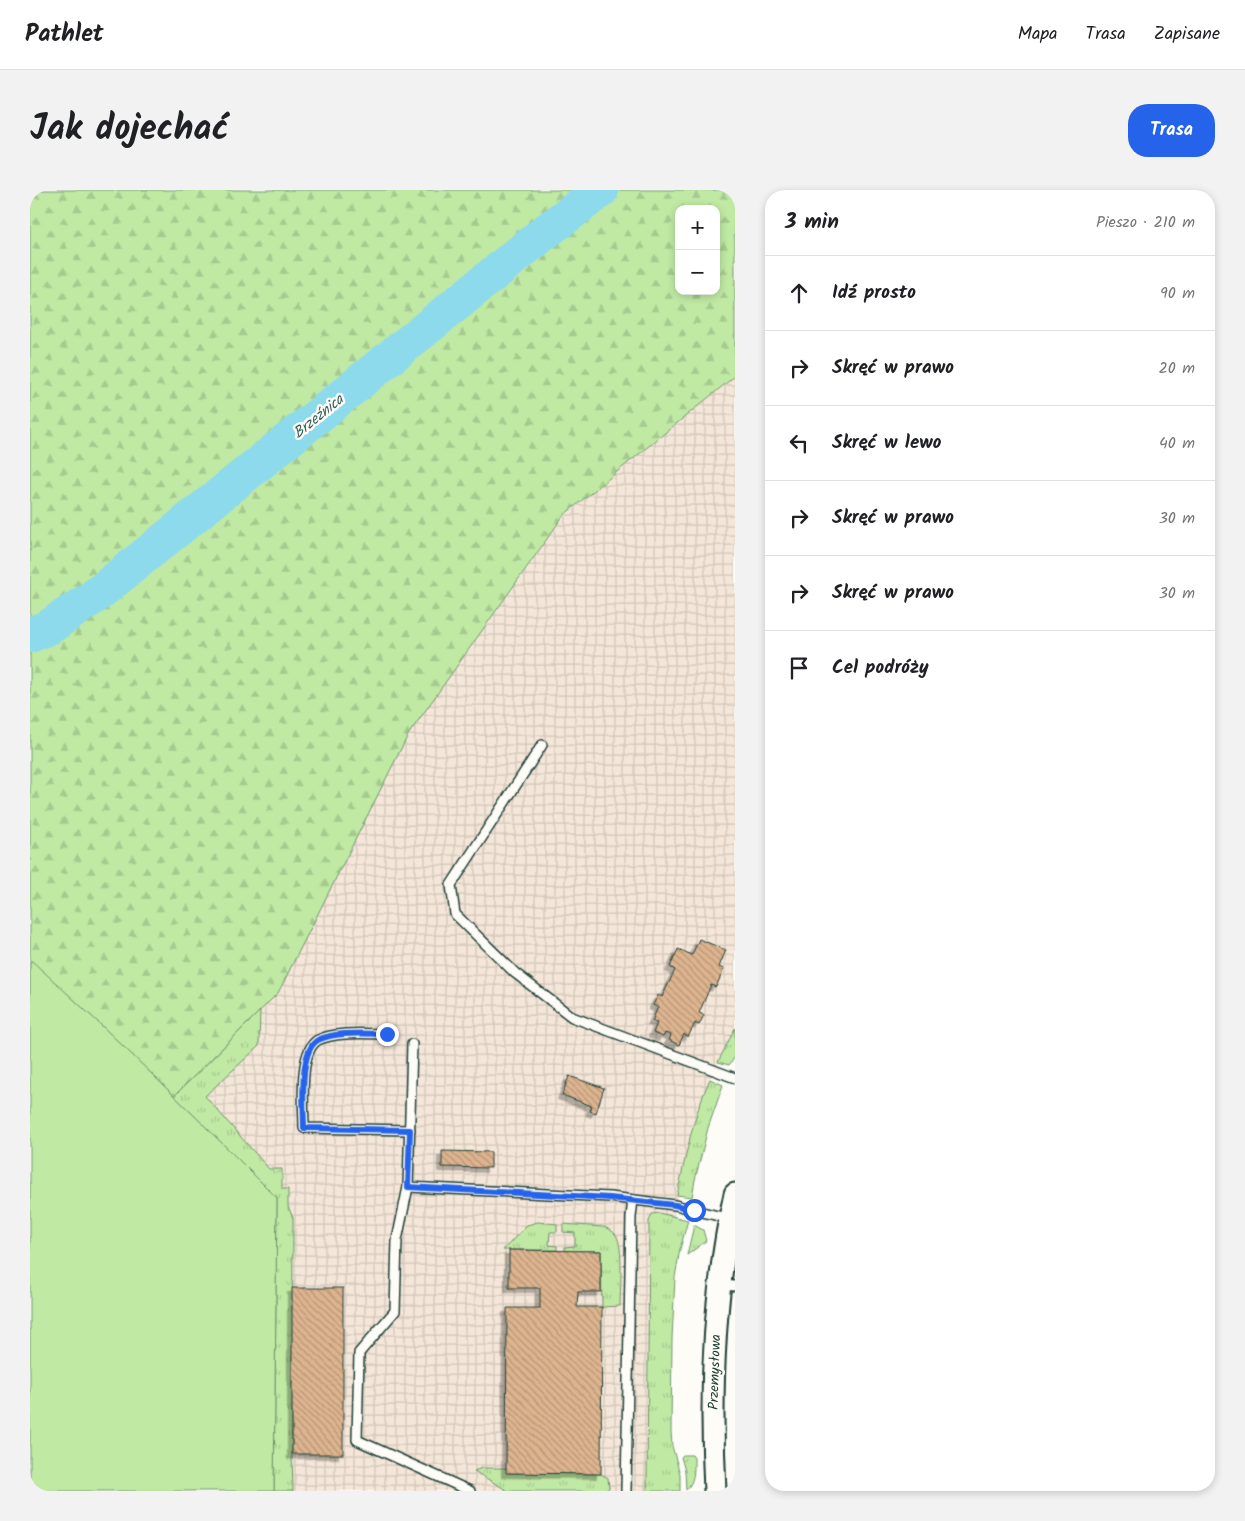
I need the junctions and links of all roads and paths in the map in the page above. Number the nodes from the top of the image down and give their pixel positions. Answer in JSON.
{"nodes":[{"id":1,"x":542,"y":745,"type":"dead end"},
{"id":2,"x":387,"y":1034,"type":"dead end"},
{"id":3,"x":412,"y":1044,"type":"dead end"},
{"id":4,"x":735,"y":1078,"type":"edge"},
{"id":5,"x":410,"y":1130,"type":"junction"},
{"id":6,"x":408,"y":1187,"type":"junction"},
{"id":7,"x":735,"y":1194,"type":"edge"},
{"id":8,"x":633,"y":1200,"type":"junction"},
{"id":9,"x":730,"y":1219,"type":"junction"},
{"id":10,"x":727,"y":1285,"type":"edge"},
{"id":11,"x":470,"y":1491,"type":"edge"},
{"id":12,"x":626,"y":1491,"type":"edge"},
{"id":13,"x":714,"y":1491,"type":"edge"}],
"edges":[{"from":1,"to":4,"type":"lane"},
{"from":2,"to":5,"type":"lane"},
{"from":3,"to":5,"type":"lane"},
{"from":5,"to":6,"type":"lane"},
{"from":6,"to":8,"type":"lane"},
{"from":6,"to":11,"type":"lane"},
{"from":7,"to":9,"type":"street","name":"Przemysłowa"},
{"from":8,"to":9,"type":"lane"},
{"from":8,"to":12,"type":"lane"},
{"from":9,"to":10,"type":"street","name":"Przemysłowa"},
{"from":10,"to":13,"type":"street","name":"Przemysłowa"}]}
